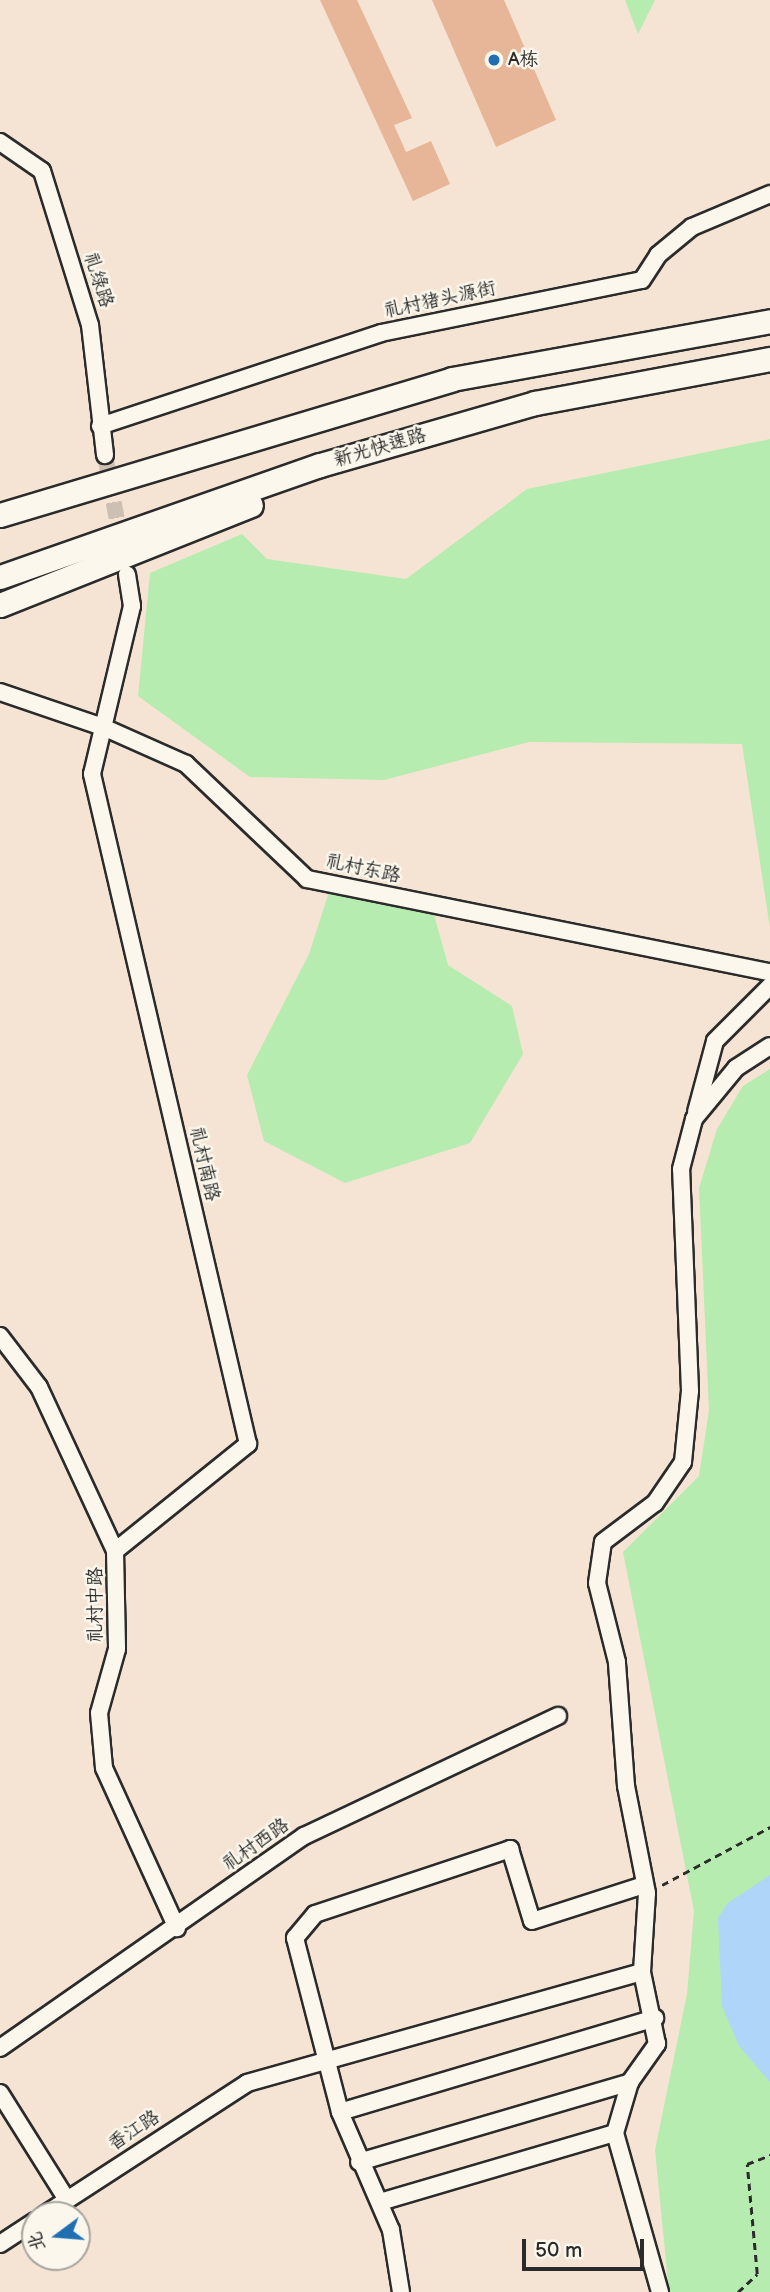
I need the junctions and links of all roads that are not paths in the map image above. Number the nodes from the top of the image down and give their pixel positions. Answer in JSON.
{"nodes":[{"id":1,"x":0,"y":142,"type":"edge"},
{"id":2,"x":770,"y":194,"type":"edge"},
{"id":3,"x":770,"y":321,"type":"edge"},
{"id":4,"x":770,"y":359,"type":"edge"},
{"id":5,"x":100,"y":426,"type":"junction"},
{"id":6,"x":415,"y":438,"type":"junction"},
{"id":7,"x":105,"y":455,"type":"tunnel mouth"},
{"id":8,"x":0,"y":515,"type":"edge"},
{"id":9,"x":127,"y":575,"type":"dead end"},
{"id":10,"x":0,"y":577,"type":"edge"},
{"id":11,"x":0,"y":605,"type":"edge"},
{"id":12,"x":0,"y":692,"type":"edge"},
{"id":13,"x":103,"y":726,"type":"junction"},
{"id":14,"x":770,"y":972,"type":"edge"},
{"id":15,"x":770,"y":986,"type":"edge"},
{"id":16,"x":770,"y":1046,"type":"edge"},
{"id":17,"x":694,"y":1119,"type":"junction"},
{"id":18,"x":0,"y":1336,"type":"edge"},
{"id":19,"x":115,"y":1551,"type":"junction"},
{"id":20,"x":558,"y":1716,"type":"dead end"},
{"id":21,"x":646,"y":1889,"type":"junction"},
{"id":22,"x":177,"y":1928,"type":"junction"},
{"id":23,"x":642,"y":1972,"type":"junction"},
{"id":24,"x":655,"y":2018,"type":"junction"},
{"id":25,"x":0,"y":2048,"type":"edge"},
{"id":26,"x":326,"y":2064,"type":"junction"},
{"id":27,"x":630,"y":2081,"type":"junction"},
{"id":28,"x":0,"y":2093,"type":"edge"},
{"id":29,"x":340,"y":2112,"type":"junction"},
{"id":30,"x":615,"y":2133,"type":"junction"},
{"id":31,"x":359,"y":2162,"type":"junction"},
{"id":32,"x":67,"y":2200,"type":"joint"},
{"id":33,"x":380,"y":2202,"type":"junction"},
{"id":34,"x":21,"y":2230,"type":"edge"},
{"id":35,"x":0,"y":2244,"type":"edge"},
{"id":36,"x":401,"y":2292,"type":"edge"},
{"id":37,"x":660,"y":2292,"type":"edge"}],
"edges":[{"from":1,"to":5,"type":"street","name":"礼绿路"},
{"from":2,"to":5,"type":"street","name":"礼村猪头源街"},
{"from":3,"to":8,"type":"highway"},
{"from":4,"to":6,"type":"highway","name":"新光快速路"},
{"from":5,"to":7,"type":"street","name":"礼绿路"},
{"from":6,"to":10,"type":"highway","name":"新光快速路"},
{"from":6,"to":11,"type":"highway"},
{"from":9,"to":13,"type":"street"},
{"from":12,"to":13,"type":"street","name":"礼村东路"},
{"from":13,"to":14,"type":"street","name":"礼村东路"},
{"from":13,"to":19,"type":"street","name":"礼村南路"},
{"from":15,"to":17,"type":"street"},
{"from":16,"to":17,"type":"street"},
{"from":17,"to":21,"type":"street"},
{"from":18,"to":19,"type":"street","name":"礼村中路"},
{"from":19,"to":22,"type":"street","name":"礼村中路"},
{"from":20,"to":22,"type":"street","name":"礼村西路"},
{"from":21,"to":23,"type":"street"},
{"from":21,"to":26,"type":"street"},
{"from":22,"to":25,"type":"street","name":"礼村西路"},
{"from":23,"to":24,"type":"street"},
{"from":23,"to":26,"type":"street","name":"香江路"},
{"from":24,"to":27,"type":"street"},
{"from":24,"to":29,"type":"street"},
{"from":26,"to":29,"type":"street"},
{"from":26,"to":32,"type":"street","name":"香江路"},
{"from":27,"to":30,"type":"street"},
{"from":27,"to":31,"type":"street"},
{"from":28,"to":32,"type":"street"},
{"from":29,"to":31,"type":"street"},
{"from":30,"to":33,"type":"street"},
{"from":30,"to":37,"type":"street"},
{"from":31,"to":33,"type":"street"},
{"from":33,"to":36,"type":"street"},
{"from":34,"to":35,"type":"street"}]}
